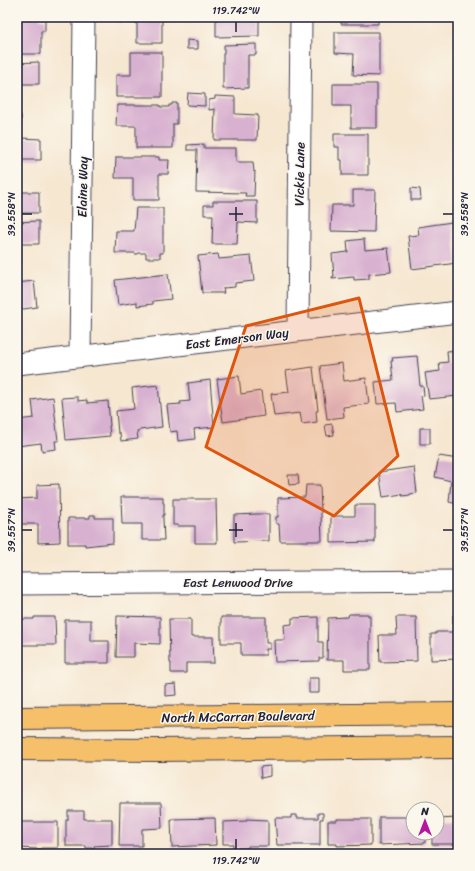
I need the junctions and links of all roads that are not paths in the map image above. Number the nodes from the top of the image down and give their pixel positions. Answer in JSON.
{"nodes":[{"id":1,"x":84,"y":17,"type":"edge"},
{"id":2,"x":301,"y":17,"type":"edge"},
{"id":3,"x":458,"y":312,"type":"edge"},
{"id":4,"x":298,"y":330,"type":"junction"},
{"id":5,"x":80,"y":356,"type":"junction"},
{"id":6,"x":17,"y":364,"type":"edge"},
{"id":7,"x":458,"y":581,"type":"edge"},
{"id":8,"x":17,"y":584,"type":"edge"},
{"id":9,"x":458,"y":714,"type":"edge"},
{"id":10,"x":17,"y":718,"type":"edge"},
{"id":11,"x":458,"y":748,"type":"edge"},
{"id":12,"x":17,"y":749,"type":"edge"}],
"edges":[{"from":1,"to":5,"type":"street","name":"Elaine Way"},
{"from":2,"to":4,"type":"street","name":"Vickie Lane"},
{"from":3,"to":4,"type":"street","name":"East Emerson Way"},
{"from":4,"to":5,"type":"street","name":"East Emerson Way"},
{"from":5,"to":6,"type":"street","name":"East Emerson Way"},
{"from":7,"to":8,"type":"street","name":"East Lenwood Drive"},
{"from":9,"to":10,"type":"main road","name":"North McCarran Boulevard"},
{"from":11,"to":12,"type":"main road"}]}
